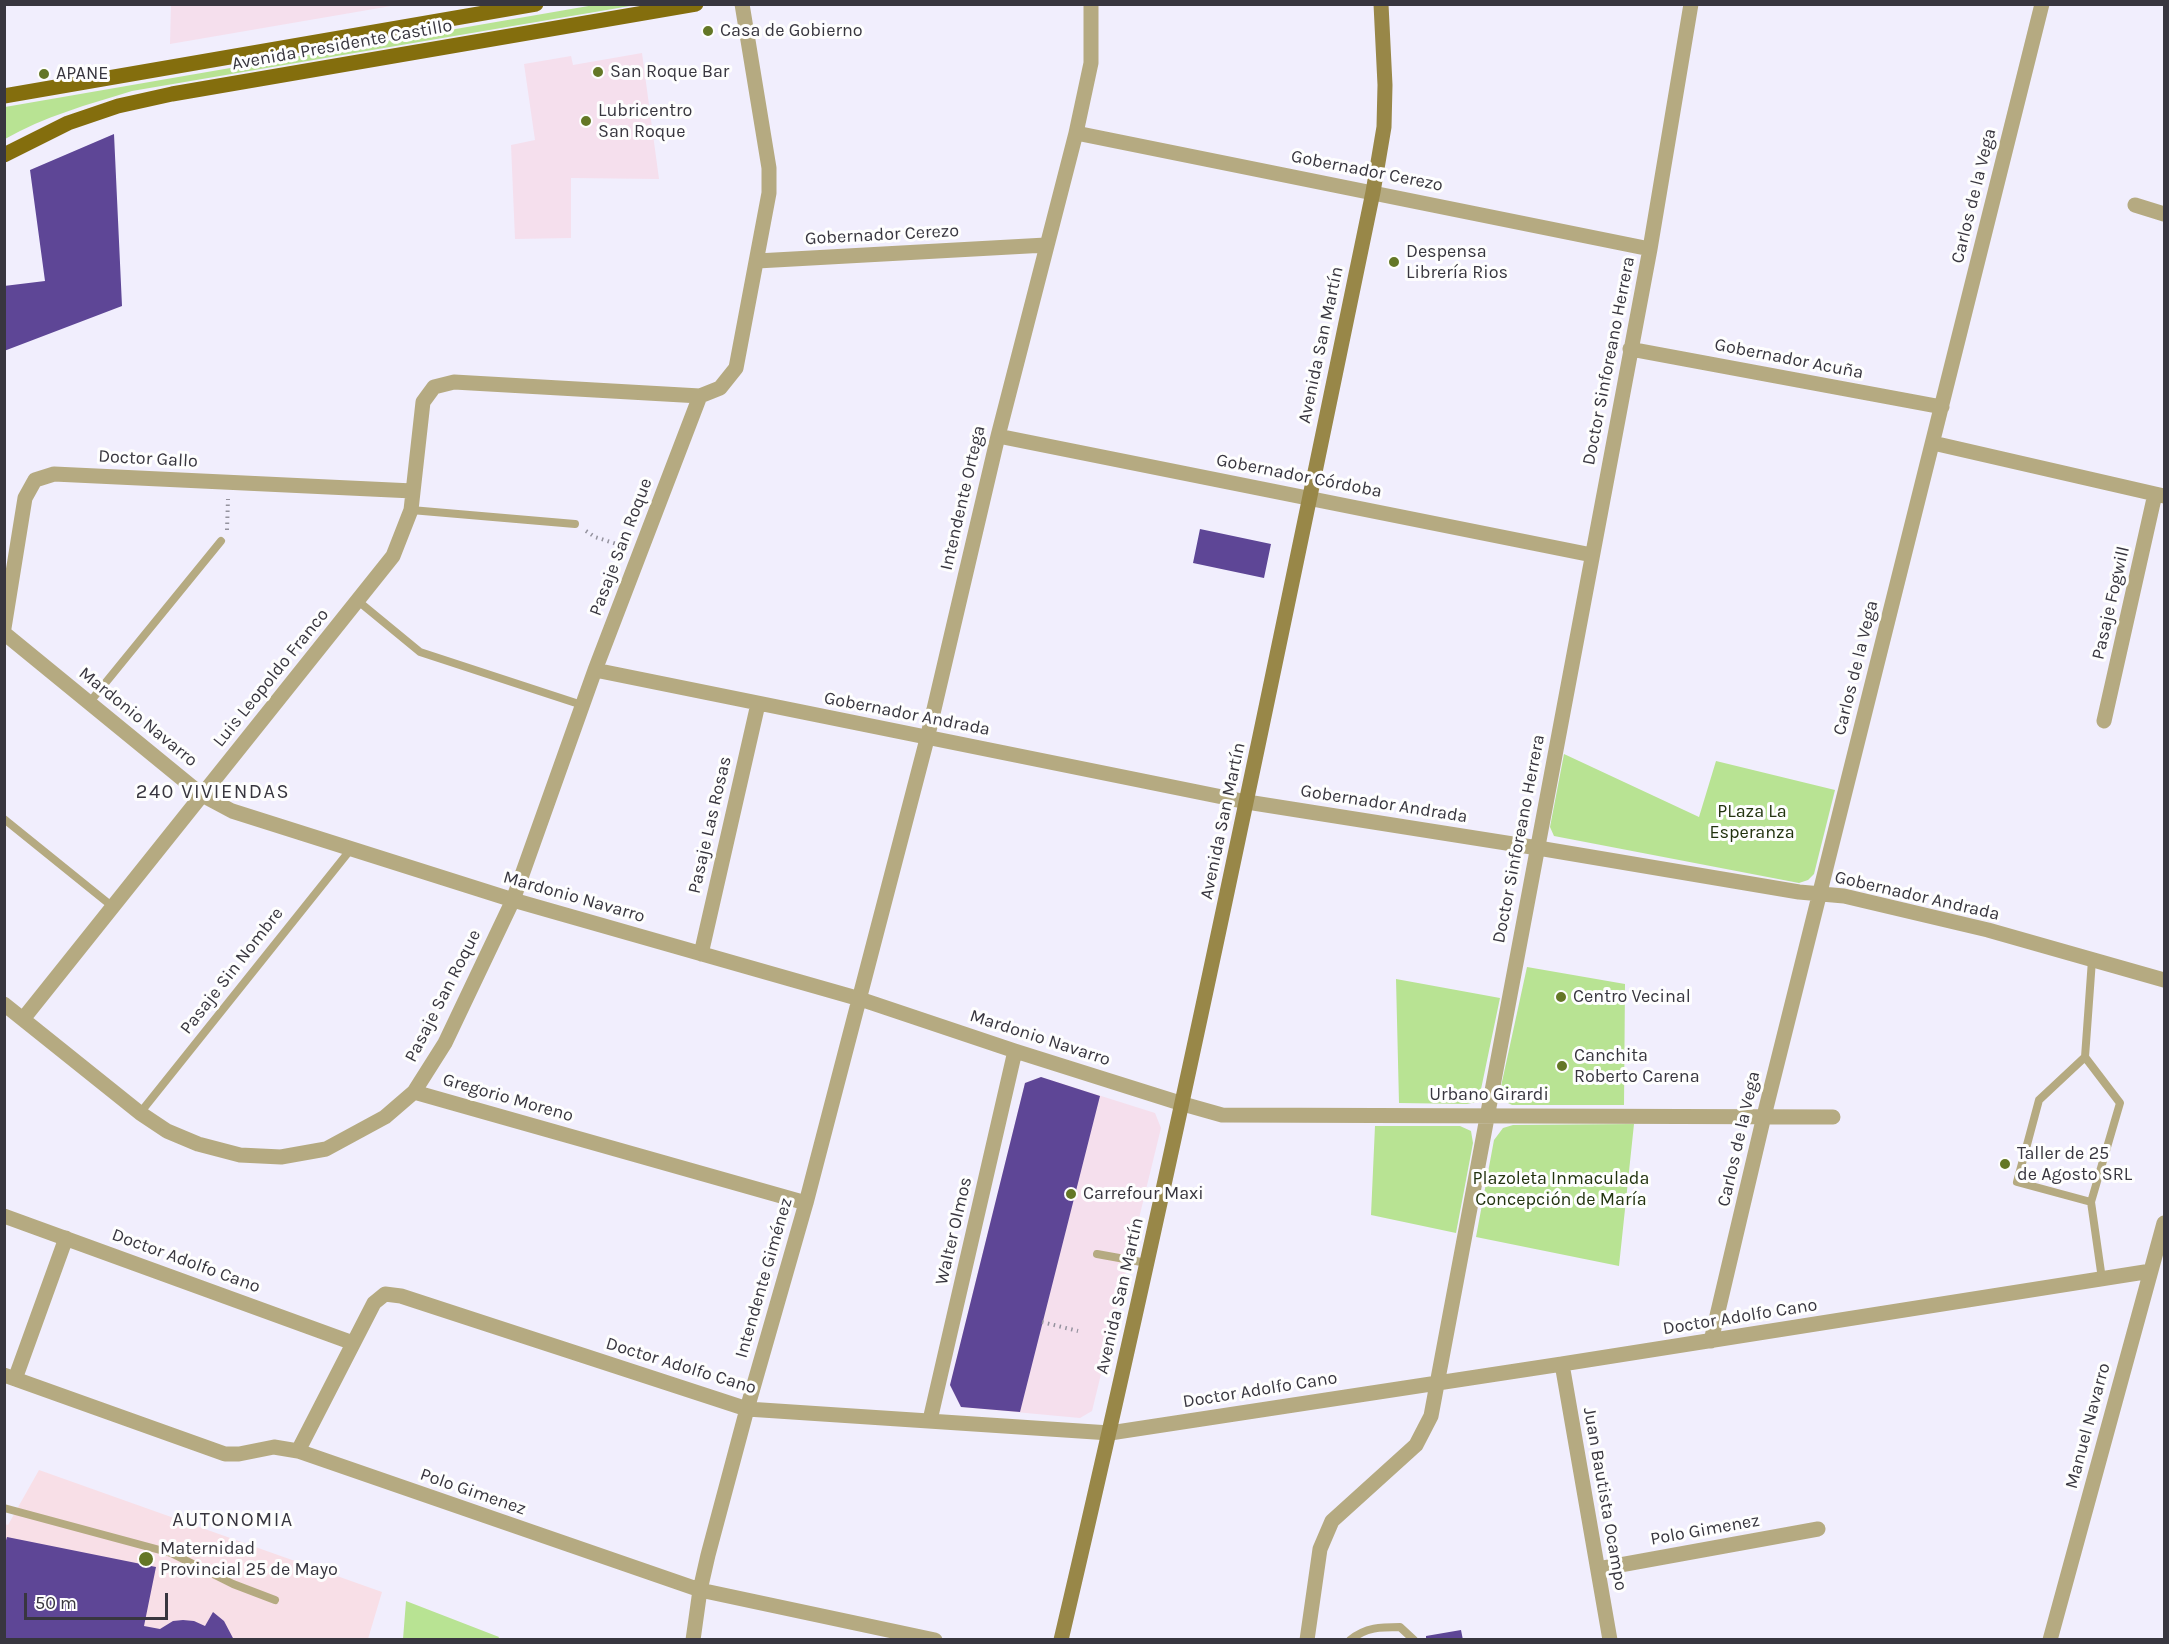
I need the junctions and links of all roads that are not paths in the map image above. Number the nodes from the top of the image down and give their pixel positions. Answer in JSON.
{"nodes":[{"id":1,"x":536,"y":4,"type":"edge"},
{"id":2,"x":696,"y":4,"type":"edge"},
{"id":3,"x":742,"y":4,"type":"edge"},
{"id":4,"x":1091,"y":4,"type":"edge"},
{"id":5,"x":1382,"y":4,"type":"edge"},
{"id":6,"x":1691,"y":4,"type":"edge"},
{"id":7,"x":2042,"y":4,"type":"edge"},
{"id":8,"x":4,"y":96,"type":"edge"},
{"id":9,"x":1076,"y":133,"type":"junction"},
{"id":10,"x":8,"y":155,"type":"edge"},
{"id":11,"x":1373,"y":192,"type":"junction"},
{"id":12,"x":2135,"y":205,"type":"dead end"},
{"id":13,"x":2164,"y":214,"type":"edge"},
{"id":14,"x":1046,"y":245,"type":"junction"},
{"id":15,"x":1650,"y":249,"type":"junction"},
{"id":16,"x":757,"y":261,"type":"junction"},
{"id":17,"x":1630,"y":349,"type":"junction"},
{"id":18,"x":700,"y":396,"type":"junction"},
{"id":19,"x":1942,"y":407,"type":"junction"},
{"id":20,"x":998,"y":436,"type":"junction"},
{"id":21,"x":1933,"y":443,"type":"junction"},
{"id":22,"x":413,"y":491,"type":"junction"},
{"id":23,"x":2160,"y":495,"type":"edge"},
{"id":24,"x":1310,"y":498,"type":"junction"},
{"id":25,"x":411,"y":510,"type":"junction"},
{"id":26,"x":575,"y":524,"type":"road end"},
{"id":27,"x":221,"y":541,"type":"road end"},
{"id":28,"x":1592,"y":555,"type":"junction"},
{"id":29,"x":358,"y":601,"type":"junction"},
{"id":30,"x":4,"y":628,"type":"edge"},
{"id":31,"x":4,"y":633,"type":"edge"},
{"id":32,"x":595,"y":670,"type":"junction"},
{"id":33,"x":89,"y":703,"type":"junction"},
{"id":34,"x":758,"y":704,"type":"junction"},
{"id":35,"x":582,"y":705,"type":"junction"},
{"id":36,"x":2104,"y":721,"type":"dead end"},
{"id":37,"x":927,"y":739,"type":"junction"},
{"id":38,"x":202,"y":795,"type":"junction"},
{"id":39,"x":1247,"y":802,"type":"junction"},
{"id":40,"x":4,"y":819,"type":"edge"},
{"id":41,"x":1538,"y":848,"type":"junction"},
{"id":42,"x":351,"y":849,"type":"junction"},
{"id":43,"x":1820,"y":894,"type":"junction"},
{"id":44,"x":513,"y":900,"type":"junction"},
{"id":45,"x":113,"y":907,"type":"junction"},
{"id":46,"x":701,"y":954,"type":"junction"},
{"id":47,"x":2092,"y":960,"type":"junction"},
{"id":48,"x":2164,"y":980,"type":"edge"},
{"id":49,"x":860,"y":999,"type":"junction"},
{"id":50,"x":4,"y":1004,"type":"edge"},
{"id":51,"x":23,"y":1018,"type":"junction"},
{"id":52,"x":1015,"y":1051,"type":"junction"},
{"id":53,"x":2085,"y":1057,"type":"junction"},
{"id":54,"x":414,"y":1092,"type":"junction"},
{"id":55,"x":1183,"y":1104,"type":"junction"},
{"id":56,"x":140,"y":1113,"type":"junction"},
{"id":57,"x":1487,"y":1114,"type":"junction"},
{"id":58,"x":1764,"y":1116,"type":"junction"},
{"id":59,"x":1833,"y":1117,"type":"dead end"},
{"id":60,"x":2091,"y":1202,"type":"junction"},
{"id":61,"x":806,"y":1203,"type":"junction"},
{"id":62,"x":4,"y":1216,"type":"edge"},
{"id":63,"x":2164,"y":1223,"type":"edge"},
{"id":64,"x":66,"y":1238,"type":"junction"},
{"id":65,"x":1097,"y":1254,"type":"dead end"},
{"id":66,"x":1147,"y":1263,"type":"junction"},
{"id":67,"x":2151,"y":1271,"type":"junction"},
{"id":68,"x":2102,"y":1279,"type":"junction"},
{"id":69,"x":1711,"y":1341,"type":"junction"},
{"id":70,"x":353,"y":1343,"type":"junction"},
{"id":71,"x":1562,"y":1364,"type":"junction"},
{"id":72,"x":10,"y":1377,"type":"edge"},
{"id":73,"x":1437,"y":1382,"type":"junction"},
{"id":74,"x":747,"y":1409,"type":"junction"},
{"id":75,"x":930,"y":1420,"type":"junction"},
{"id":76,"x":1110,"y":1433,"type":"junction"},
{"id":77,"x":298,"y":1451,"type":"junction"},
{"id":78,"x":4,"y":1508,"type":"edge"},
{"id":79,"x":1818,"y":1529,"type":"dead end"},
{"id":80,"x":1598,"y":1569,"type":"junction"},
{"id":81,"x":700,"y":1590,"type":"junction"},
{"id":82,"x":274,"y":1600,"type":"dead end"},
{"id":83,"x":693,"y":1640,"type":"edge"},
{"id":84,"x":935,"y":1640,"type":"edge"},
{"id":85,"x":1060,"y":1640,"type":"edge"},
{"id":86,"x":1307,"y":1640,"type":"edge"},
{"id":87,"x":1350,"y":1640,"type":"edge"},
{"id":88,"x":1414,"y":1640,"type":"edge"},
{"id":89,"x":1610,"y":1640,"type":"edge"},
{"id":90,"x":2050,"y":1640,"type":"edge"}],
"edges":[{"from":1,"to":8,"type":"main road","name":"Avenida Presidente Castillo"},
{"from":2,"to":10,"type":"main road","name":"Avenida Presidente Castillo"},
{"from":3,"to":16,"type":"street"},
{"from":4,"to":9,"type":"street","name":"Intendente Ortega"},
{"from":5,"to":11,"type":"main road","name":"Avenida San Martín"},
{"from":6,"to":15,"type":"street","name":"Doctor Sinforeano Herrera"},
{"from":7,"to":19,"type":"street","name":"Carlos de la Vega"},
{"from":9,"to":11,"type":"street","name":"Gobernador Cerezo"},
{"from":9,"to":14,"type":"street","name":"Intendente Ortega"},
{"from":11,"to":15,"type":"street","name":"Gobernador Cerezo"},
{"from":11,"to":24,"type":"main road","name":"Avenida San Martín"},
{"from":12,"to":13,"type":"street"},
{"from":14,"to":16,"type":"street","name":"Gobernador Cerezo"},
{"from":14,"to":20,"type":"street","name":"Intendente Ortega"},
{"from":15,"to":17,"type":"street","name":"Doctor Sinforeano Herrera"},
{"from":16,"to":18,"type":"street"},
{"from":17,"to":19,"type":"street","name":"Gobernador Acuña"},
{"from":17,"to":28,"type":"street","name":"Doctor Sinforeano Herrera"},
{"from":18,"to":22,"type":"street","name":"Luis Leopoldo Franco"},
{"from":18,"to":32,"type":"street","name":"Pasaje San Roque"},
{"from":19,"to":21,"type":"street","name":"Carlos de la Vega"},
{"from":20,"to":24,"type":"street","name":"Gobernador Córdoba"},
{"from":20,"to":37,"type":"street","name":"Intendente Ortega"},
{"from":21,"to":23,"type":"street"},
{"from":21,"to":43,"type":"street","name":"Carlos de la Vega"},
{"from":22,"to":25,"type":"street","name":"Luis Leopoldo Franco"},
{"from":22,"to":30,"type":"street","name":"Doctor Gallo"},
{"from":23,"to":36,"type":"street","name":"Pasaje Fogwill"},
{"from":24,"to":28,"type":"street","name":"Gobernador Córdoba"},
{"from":24,"to":39,"type":"main road","name":"Avenida San Martín"},
{"from":25,"to":26,"type":"lane"},
{"from":25,"to":29,"type":"street","name":"Luis Leopoldo Franco"},
{"from":27,"to":33,"type":"lane"},
{"from":28,"to":41,"type":"street","name":"Doctor Sinforeano Herrera"},
{"from":29,"to":35,"type":"lane"},
{"from":29,"to":38,"type":"street","name":"Luis Leopoldo Franco"},
{"from":31,"to":33,"type":"street","name":"Mardonio Navarro"},
{"from":32,"to":34,"type":"street","name":"Gobernador Andrada"},
{"from":32,"to":35,"type":"street","name":"Pasaje San Roque"},
{"from":33,"to":38,"type":"street","name":"Mardonio Navarro"},
{"from":34,"to":37,"type":"street","name":"Gobernador Andrada"},
{"from":34,"to":46,"type":"street","name":"Pasaje Las Rosas"},
{"from":35,"to":44,"type":"street","name":"Pasaje San Roque"},
{"from":37,"to":39,"type":"street","name":"Gobernador Andrada"},
{"from":37,"to":49,"type":"street","name":"Intendente Ortega"},
{"from":38,"to":42,"type":"street","name":"Mardonio Navarro"},
{"from":38,"to":45,"type":"street","name":"Luis Leopoldo Franco"},
{"from":39,"to":41,"type":"street","name":"Gobernador Andrada"},
{"from":39,"to":55,"type":"main road","name":"Avenida San Martín"},
{"from":40,"to":45,"type":"lane"},
{"from":41,"to":43,"type":"street","name":"Gobernador Andrada"},
{"from":41,"to":57,"type":"street","name":"Doctor Sinforeano Herrera"},
{"from":42,"to":44,"type":"street","name":"Mardonio Navarro"},
{"from":42,"to":56,"type":"lane","name":"Pasaje Sin Nombre"},
{"from":43,"to":47,"type":"street","name":"Gobernador Andrada"},
{"from":43,"to":58,"type":"street","name":"Carlos de la Vega"},
{"from":44,"to":46,"type":"street","name":"Mardonio Navarro"},
{"from":44,"to":54,"type":"street","name":"Pasaje San Roque"},
{"from":45,"to":51,"type":"street","name":"Luis Leopoldo Franco"},
{"from":46,"to":49,"type":"street","name":"Mardonio Navarro"},
{"from":47,"to":48,"type":"street","name":"Gobernador Andrada"},
{"from":47,"to":53,"type":"lane"},
{"from":49,"to":52,"type":"street","name":"Mardonio Navarro"},
{"from":49,"to":61,"type":"street","name":"Intendente Giménez"},
{"from":50,"to":51,"type":"street","name":"Gregorio Moreno"},
{"from":51,"to":56,"type":"street","name":"Gregorio Moreno"},
{"from":52,"to":55,"type":"street","name":"Mardonio Navarro"},
{"from":52,"to":75,"type":"street","name":"Walter Olmos"},
{"from":53,"to":60,"type":"lane"},
{"from":53,"to":60,"type":"lane"},
{"from":54,"to":56,"type":"street","name":"Gregorio Moreno"},
{"from":54,"to":61,"type":"street","name":"Gregorio Moreno"},
{"from":55,"to":57,"type":"street","name":"Urbano Girardi"},
{"from":55,"to":66,"type":"main road","name":"Avenida San Martín"},
{"from":57,"to":58,"type":"street","name":"Urbano Girardi"},
{"from":57,"to":73,"type":"street","name":"Doctor Sinforeano Herrera"},
{"from":58,"to":59,"type":"street","name":"Urbano Girardi"},
{"from":58,"to":69,"type":"street","name":"Carlos de la Vega"},
{"from":60,"to":68,"type":"lane"},
{"from":61,"to":74,"type":"street","name":"Intendente Giménez"},
{"from":62,"to":64,"type":"street","name":"Doctor Adolfo Cano"},
{"from":63,"to":67,"type":"street","name":"Manuel Navarro"},
{"from":64,"to":70,"type":"street","name":"Doctor Adolfo Cano"},
{"from":64,"to":72,"type":"street"},
{"from":65,"to":66,"type":"lane"},
{"from":66,"to":76,"type":"main road","name":"Avenida San Martín"},
{"from":67,"to":68,"type":"street","name":"Doctor Adolfo Cano"},
{"from":67,"to":90,"type":"street","name":"Manuel Navarro"},
{"from":68,"to":69,"type":"street","name":"Doctor Adolfo Cano"},
{"from":69,"to":71,"type":"street","name":"Doctor Adolfo Cano"},
{"from":70,"to":74,"type":"street","name":"Doctor Adolfo Cano"},
{"from":70,"to":77,"type":"street"},
{"from":71,"to":73,"type":"street","name":"Doctor Adolfo Cano"},
{"from":71,"to":80,"type":"street","name":"Juan Bautista Ocampo"},
{"from":72,"to":77,"type":"street","name":"Polo Gimenez"},
{"from":73,"to":76,"type":"street","name":"Doctor Adolfo Cano"},
{"from":73,"to":86,"type":"street","name":"Doctor Sinforeano Herrera"},
{"from":74,"to":75,"type":"street","name":"Doctor Adolfo Cano"},
{"from":74,"to":81,"type":"street","name":"Intendente Giménez"},
{"from":75,"to":76,"type":"street","name":"Doctor Adolfo Cano"},
{"from":76,"to":85,"type":"main road","name":"Avenida San Martín"},
{"from":77,"to":81,"type":"street","name":"Polo Gimenez"},
{"from":78,"to":82,"type":"lane"},
{"from":79,"to":80,"type":"street","name":"Polo Gimenez"},
{"from":80,"to":89,"type":"street","name":"Juan Bautista Ocampo"},
{"from":81,"to":83,"type":"street","name":"Intendente Giménez"},
{"from":81,"to":84,"type":"street","name":"Polo Gimenez"},
{"from":87,"to":88,"type":"lane"}]}
